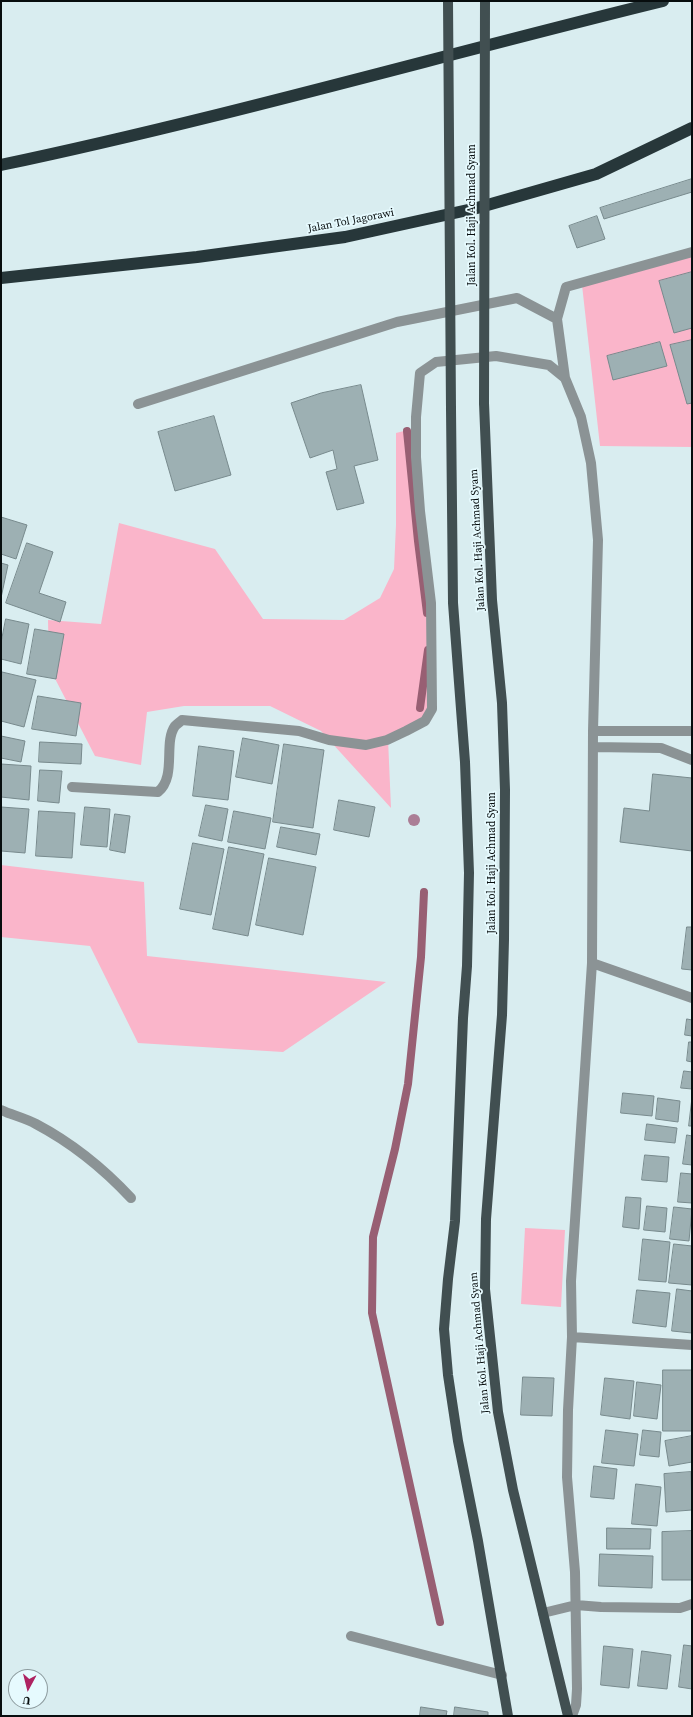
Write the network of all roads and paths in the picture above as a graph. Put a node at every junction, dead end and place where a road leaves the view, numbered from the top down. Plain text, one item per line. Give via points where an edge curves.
1 (448, 1) edge
2 (485, 1) edge
3 (663, 1) edge
4 (692, 128) edge
5 (1, 165) edge
6 (692, 252) edge
7 (1, 278) edge
8 (557, 319) junction
9 (565, 378) junction
10 (138, 404) dead end
11 (593, 731) junction
12 (692, 731) edge
13 (593, 747) junction
14 (692, 760) edge
15 (72, 787) dead end
16 (592, 963) junction
17 (692, 998) edge
18 (1, 1110) edge
19 (131, 1198) dead end
20 (572, 1337) junction
21 (692, 1345) edge
22 (692, 1604) edge
23 (576, 1605) junction
24 (543, 1613) junction
25 (352, 1636) dead end
26 (502, 1674) junction
27 (508, 1716) edge
28 (568, 1716) edge
29 (572, 1716) edge

1 - 26 main road, Jalan Kol. Haji Achmad Syam, bridge via 453,603 469,873 455,1221 444,1329 458,1441
2 - 24 main road, Jalan Kol. Haji Achmad Syam, bridge via 484,402 492,600 502,703 504,790 502,1015 486,1219 486,1289 498,1412 513,1490
3 - 5 highway via 315,91
4 - 7 highway, Jalan Tol Jagorawi via 596,174 477,208 345,237 197,257
6 - 8 street via 566,287
8 - 9 street
8 - 10 street via 517,298 397,322
9 - 11 street via 581,417 591,463 598,540
9 - 15 street via 549,365 496,356 436,362 420,372 416,457 430,603 432,709 425,721 387,740 366,745 329,740 299,731 182,720 175,727 172,736 167,778 163,788 158,792
11 - 12 street
11 - 13 street
13 - 14 street via 661,748
13 - 16 street
16 - 17 street
16 - 20 street via 571,1281
18 - 19 street via 35,1124 77,1149 109,1174
20 - 21 street
20 - 23 street via 567,1477
22 - 23 street via 680,1608
23 - 24 street
23 - 29 street via 577,1688 576,1705
24 - 28 main road, Jalan Kol. Haji Achmad Syam
25 - 26 street
26 - 27 main road, Jalan Kol. Haji Achmad Syam

